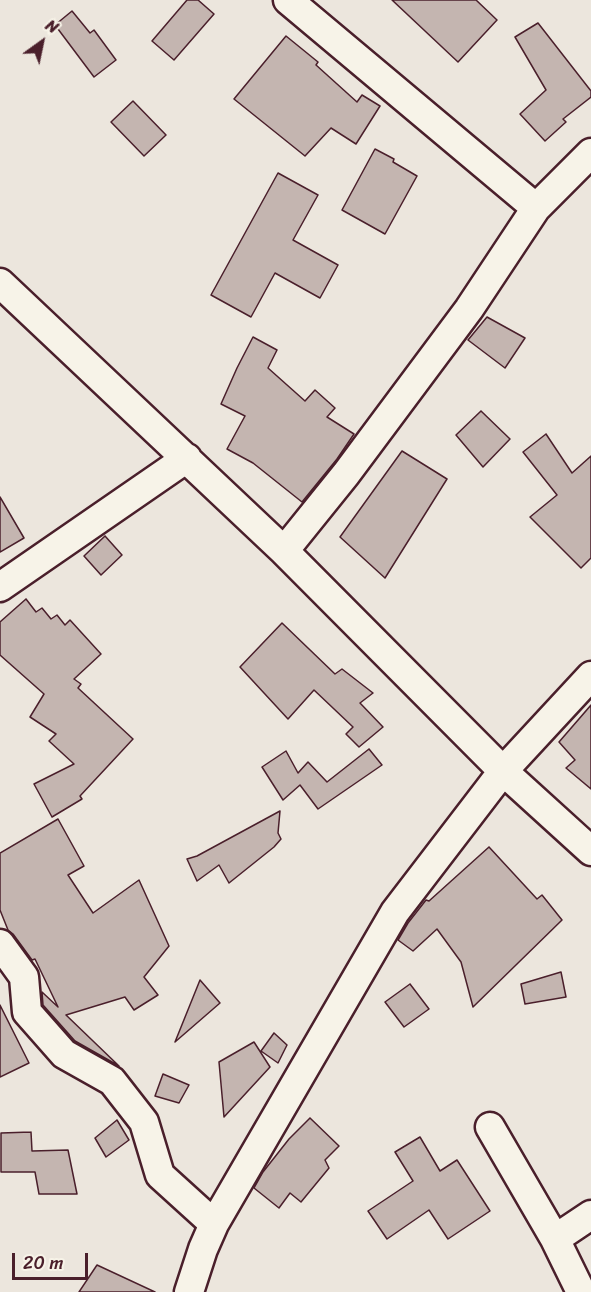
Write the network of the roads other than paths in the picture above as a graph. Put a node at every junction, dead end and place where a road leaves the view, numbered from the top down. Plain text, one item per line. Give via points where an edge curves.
1 (288, 0) edge
2 (591, 153) edge
3 (536, 208) junction
4 (0, 283) edge
5 (187, 458) junction
6 (284, 550) junction
7 (0, 587) edge
8 (591, 676) edge
9 (503, 771) junction
10 (591, 851) edge
11 (0, 944) edge
12 (490, 1127) dead end
13 (591, 1215) edge
14 (214, 1224) junction
15 (555, 1239) junction
16 (189, 1292) edge
17 (580, 1292) edge

1 - 3 street
2 - 3 street
3 - 6 street via 469,309
4 - 5 street
5 - 6 street
5 - 7 street
6 - 9 street
8 - 9 street
9 - 10 street
9 - 14 street via 395,912
11 - 14 street via 24,977 27,1012 64,1054 112,1081 144,1122 160,1175
12 - 15 street
13 - 15 street
14 - 16 street
15 - 17 street

